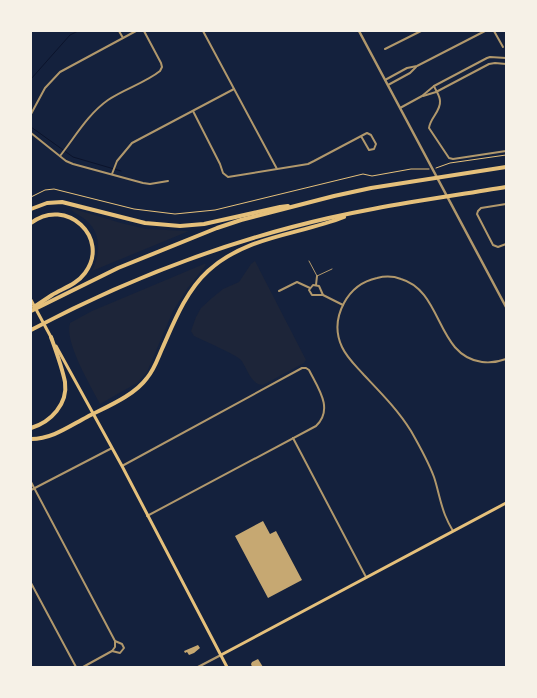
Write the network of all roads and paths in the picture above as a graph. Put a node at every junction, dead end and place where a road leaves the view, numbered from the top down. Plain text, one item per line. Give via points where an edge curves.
1 (119, 31) edge
2 (136, 31) edge
3 (144, 31) edge
4 (203, 31) edge
5 (359, 31) edge
6 (413, 31) edge
7 (420, 31) edge
8 (485, 31) edge
9 (494, 31) edge
10 (415, 34) junction
11 (123, 38) junction
12 (503, 47) dead end
13 (385, 49) dead end
14 (490, 57) junction
15 (506, 58) edge
16 (491, 63) junction
17 (506, 64) edge
18 (417, 66) junction
19 (463, 71) junction
20 (465, 77) junction
21 (385, 80) junction
22 (388, 85) junction
23 (434, 86) junction
24 (234, 89) junction
25 (436, 92) junction
26 (422, 96) junction
27 (400, 108) junction
28 (193, 111) junction
29 (31, 114) edge
30 (31, 133) edge
31 (361, 136) junction
32 (506, 151) edge
33 (506, 155) edge
34 (60, 156) junction
35 (506, 167) edge
36 (277, 169) junction
37 (112, 174) junction
38 (168, 181) dead end
39 (506, 187) edge
40 (31, 197) edge
41 (506, 204) edge
42 (294, 206) junction
43 (31, 209) edge
44 (358, 211) junction
45 (31, 223) edge
46 (506, 244) edge
47 (309, 261) dead end
48 (332, 269) dead end
49 (317, 276) junction
50 (316, 285) junction
51 (310, 288) junction
52 (279, 291) dead end
53 (323, 295) junction
54 (31, 300) edge
55 (343, 305) junction
56 (506, 307) edge
57 (31, 310) edge
58 (31, 330) edge
59 (51, 337) junction
60 (506, 359) edge
61 (93, 414) junction
62 (31, 428) edge
63 (293, 438) junction
64 (31, 439) edge
65 (112, 448) junction
66 (122, 466) junction
67 (31, 482) edge
68 (34, 488) junction
69 (31, 490) edge
70 (506, 503) edge
71 (147, 516) junction
72 (453, 531) junction
73 (366, 577) junction
74 (31, 583) edge
75 (115, 641) junction
76 (112, 651) junction
77 (221, 655) junction
78 (76, 667) edge
79 (83, 667) edge
80 (198, 667) edge
81 (227, 667) edge

1 - 11 street
2 - 11 street
3 - 34 street via 161,63 161,70 101,106
4 - 24 street
5 - 21 street
6 - 10 street
7 - 10 street
8 - 18 street
9 - 12 street
10 - 13 street
11 - 29 street via 55,76 45,88
14 - 15 street
14 - 16 street
14 - 19 street
16 - 17 street
16 - 20 street
18 - 21 street via 407,68
18 - 22 street via 410,73
19 - 20 street
19 - 23 street
20 - 25 street
21 - 22 street
22 - 27 street
23 - 25 street
23 - 26 street
24 - 28 street
24 - 36 street
25 - 26 street
25 - 32 street via 440,104 429,128 449,158
26 - 27 street
27 - 56 street
28 - 36 street via 225,176
28 - 37 street via 132,143 117,161
30 - 34 street
31 - 31 street via 370,134 376,144 374,150 369,150
31 - 36 street via 311,163
33 - 40 path via 439,168 411,169 372,176 363,174 215,210 175,214 142,210 54,189 45,190
34 - 37 street via 73,164
35 - 42 highway via 371,188
37 - 38 street via 150,184
39 - 44 highway
41 - 46 street via 481,208 478,211 493,244 498,247
42 - 43 highway via 280,206 204,224 180,226 145,223 62,202 47,203
42 - 57 highway via 223,226 118,268
44 - 58 highway via 293,226 220,248 95,298
44 - 61 highway via 249,245 219,262 208,271 189,295 148,378 134,391
45 - 57 highway via 49,215 69,217 85,229 92,251 87,270 76,283 52,295
47 - 49 lane
48 - 49 lane
49 - 50 street
50 - 51 street
50 - 53 street
51 - 52 street via 297,282
51 - 53 street via 312,295
53 - 55 street
54 - 59 main road
55 - 60 street via 351,293 370,280 385,277 403,279 426,296 449,339 462,354 480,362
55 - 72 street via 338,326 342,347 410,430 433,475 445,515
59 - 61 main road
59 - 62 highway via 65,383 64,395 53,416
61 - 64 highway via 54,435
61 - 65 main road
63 - 66 street via 316,426 325,412 324,400 306,368
63 - 71 street
63 - 73 street
65 - 66 main road
65 - 68 street
66 - 71 main road
67 - 68 street
68 - 69 street
68 - 75 street
70 - 72 main road
71 - 77 main road
72 - 73 main road
73 - 77 main road
74 - 78 street
75 - 76 street
75 - 76 street via 124,648 120,653
76 - 79 street
77 - 80 street
77 - 81 main road

